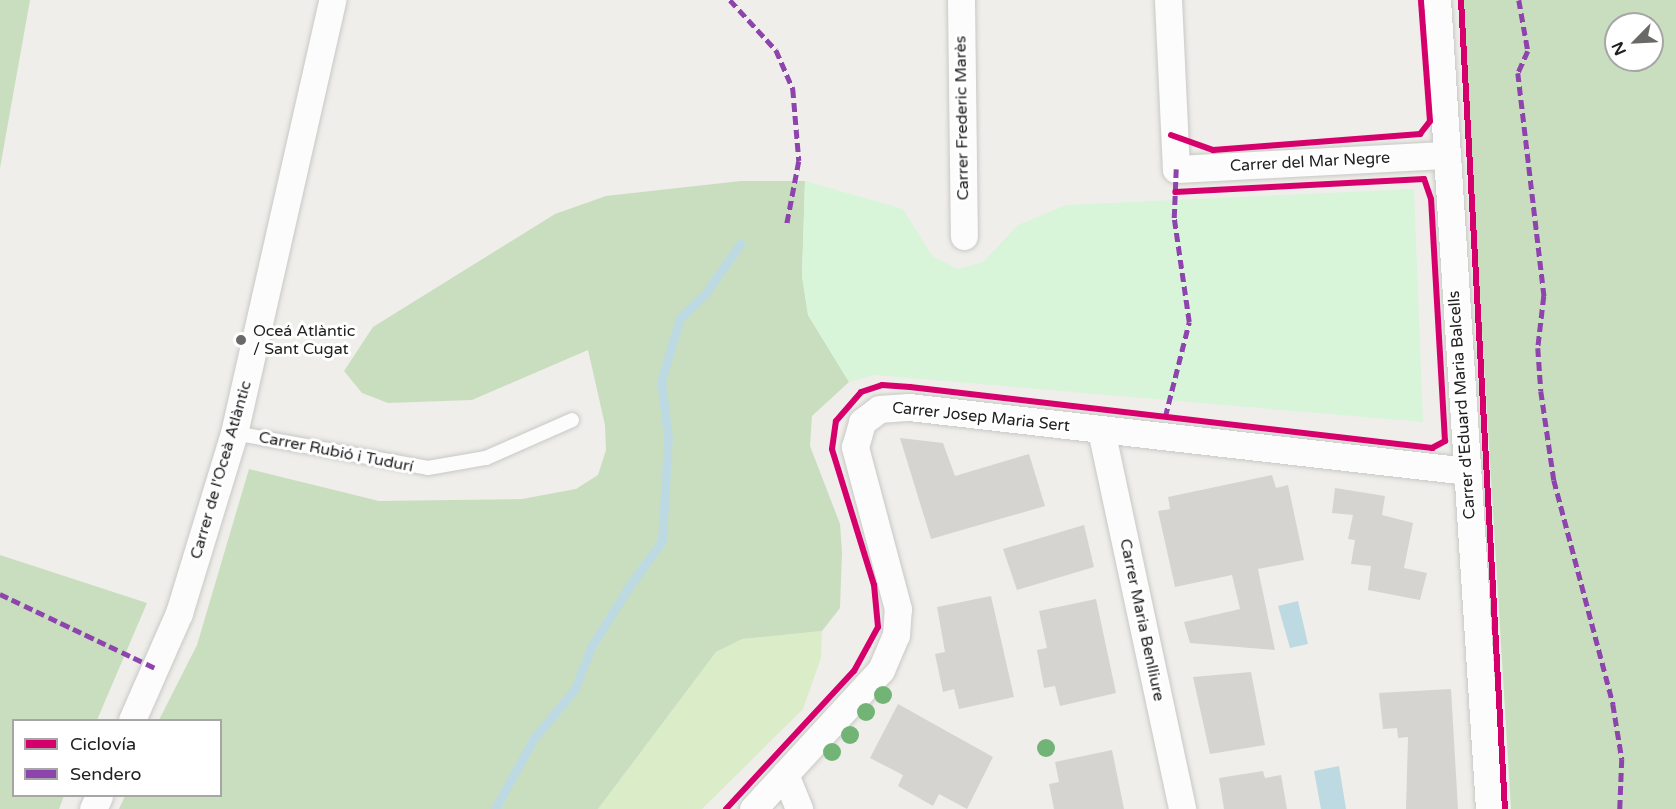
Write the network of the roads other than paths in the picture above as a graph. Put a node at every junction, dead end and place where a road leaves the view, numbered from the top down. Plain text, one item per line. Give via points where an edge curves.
1 (332, 0) edge
2 (961, 0) edge
3 (1168, 0) edge
4 (1437, 0) edge
5 (1445, 155) junction
6 (964, 236) dead end
7 (572, 420) dead end
8 (1101, 430) junction
9 (234, 433) junction
10 (1467, 471) junction
11 (132, 719) edge
12 (785, 774) junction
13 (753, 809) edge
14 (799, 809) edge
15 (1182, 809) edge
16 (1489, 809) edge

1 - 9 street, Carrer de l'Oceà Atlàntic
2 - 6 street, Carrer Frederic Marès
3 - 5 street, Carrer del Mar Negre via 1176,169
4 - 5 street, Carrer d'Eduard Maria Balcells
5 - 10 street, Carrer d'Eduard Maria Balcells
7 - 9 lane, Carrer Rubió i Tudurí via 486,458 428,468
8 - 10 street, Carrer Josep Maria Sert
8 - 12 street, Carrer Josep Maria Sert via 897,406 879,409 862,422 855,447 898,609 896,635 881,670
8 - 15 street, Carrer Maria Benlliure
9 - 11 street, Carrer de l'Oceà Atlàntic via 179,613
10 - 16 street, Carrer d'Eduard Maria Balcells
12 - 13 street, Carrer Josep Maria Sert
12 - 14 street

